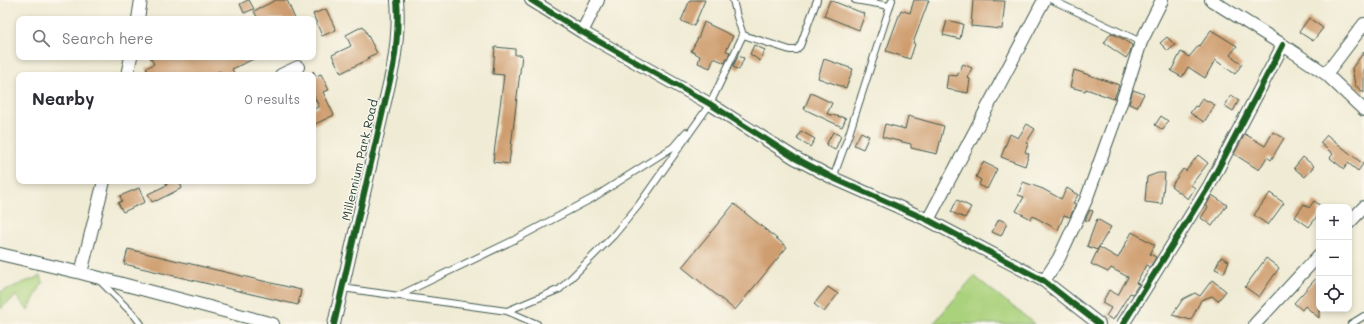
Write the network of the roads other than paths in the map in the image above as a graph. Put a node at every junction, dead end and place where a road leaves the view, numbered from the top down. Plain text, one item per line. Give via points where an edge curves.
1 (142, 0) edge
2 (397, 0) edge
3 (531, 0) edge
4 (598, 0) edge
5 (733, 0) edge
6 (817, 0) edge
7 (855, 0) edge
8 (1044, 0) edge
9 (1162, 0) edge
10 (1211, 0) edge
11 (891, 3) edge
12 (139, 16) edge
13 (1364, 24) edge
14 (582, 32) junction
15 (743, 35) junction
16 (1140, 42) junction
17 (1283, 45) junction
18 (130, 60) edge
19 (298, 67) dead end
20 (128, 72) edge
21 (287, 72) edge
22 (1326, 74) junction
23 (710, 104) junction
24 (1364, 110) edge
25 (832, 178) junction
26 (103, 184) edge
27 (1364, 207) edge
28 (928, 220) junction
29 (1352, 220) edge
30 (0, 254) edge
31 (1316, 258) edge
32 (81, 273) junction
33 (96, 277) junction
34 (1044, 281) junction
35 (342, 288) junction
36 (398, 296) junction
37 (507, 310) junction
38 (1364, 316) edge
39 (141, 324) edge
40 (273, 324) edge
41 (334, 324) edge
42 (537, 324) edge
43 (1098, 324) edge
44 (1123, 324) edge
45 (1255, 324) edge
46 (1351, 324) edge

1 - 12 street
2 - 35 street, Millennium Park Road via 398,39 393,67
3 - 14 street
4 - 14 street
5 - 15 lane
6 - 15 lane via 800,46 796,50
7 - 11 lane
8 - 16 lane
8 - 28 street
9 - 16 street
10 - 17 street
11 - 25 lane via 849,134
13 - 22 street
14 - 23 street
15 - 23 lane
16 - 34 street via 1086,200 1059,258
17 - 22 street
17 - 44 street via 1209,186
18 - 20 street
19 - 21 street
22 - 24 street
23 - 25 street via 795,158
23 - 36 lane via 673,147 600,194 514,240
23 - 37 lane via 638,206 613,236 560,289
25 - 28 street
26 - 32 street
27 - 29 street
28 - 34 street
30 - 32 street
31 - 45 street
32 - 33 street
33 - 39 lane
33 - 40 street
34 - 43 street
35 - 36 lane
35 - 41 street, Millennium Park Road
36 - 37 lane
37 - 42 lane
38 - 46 lane

